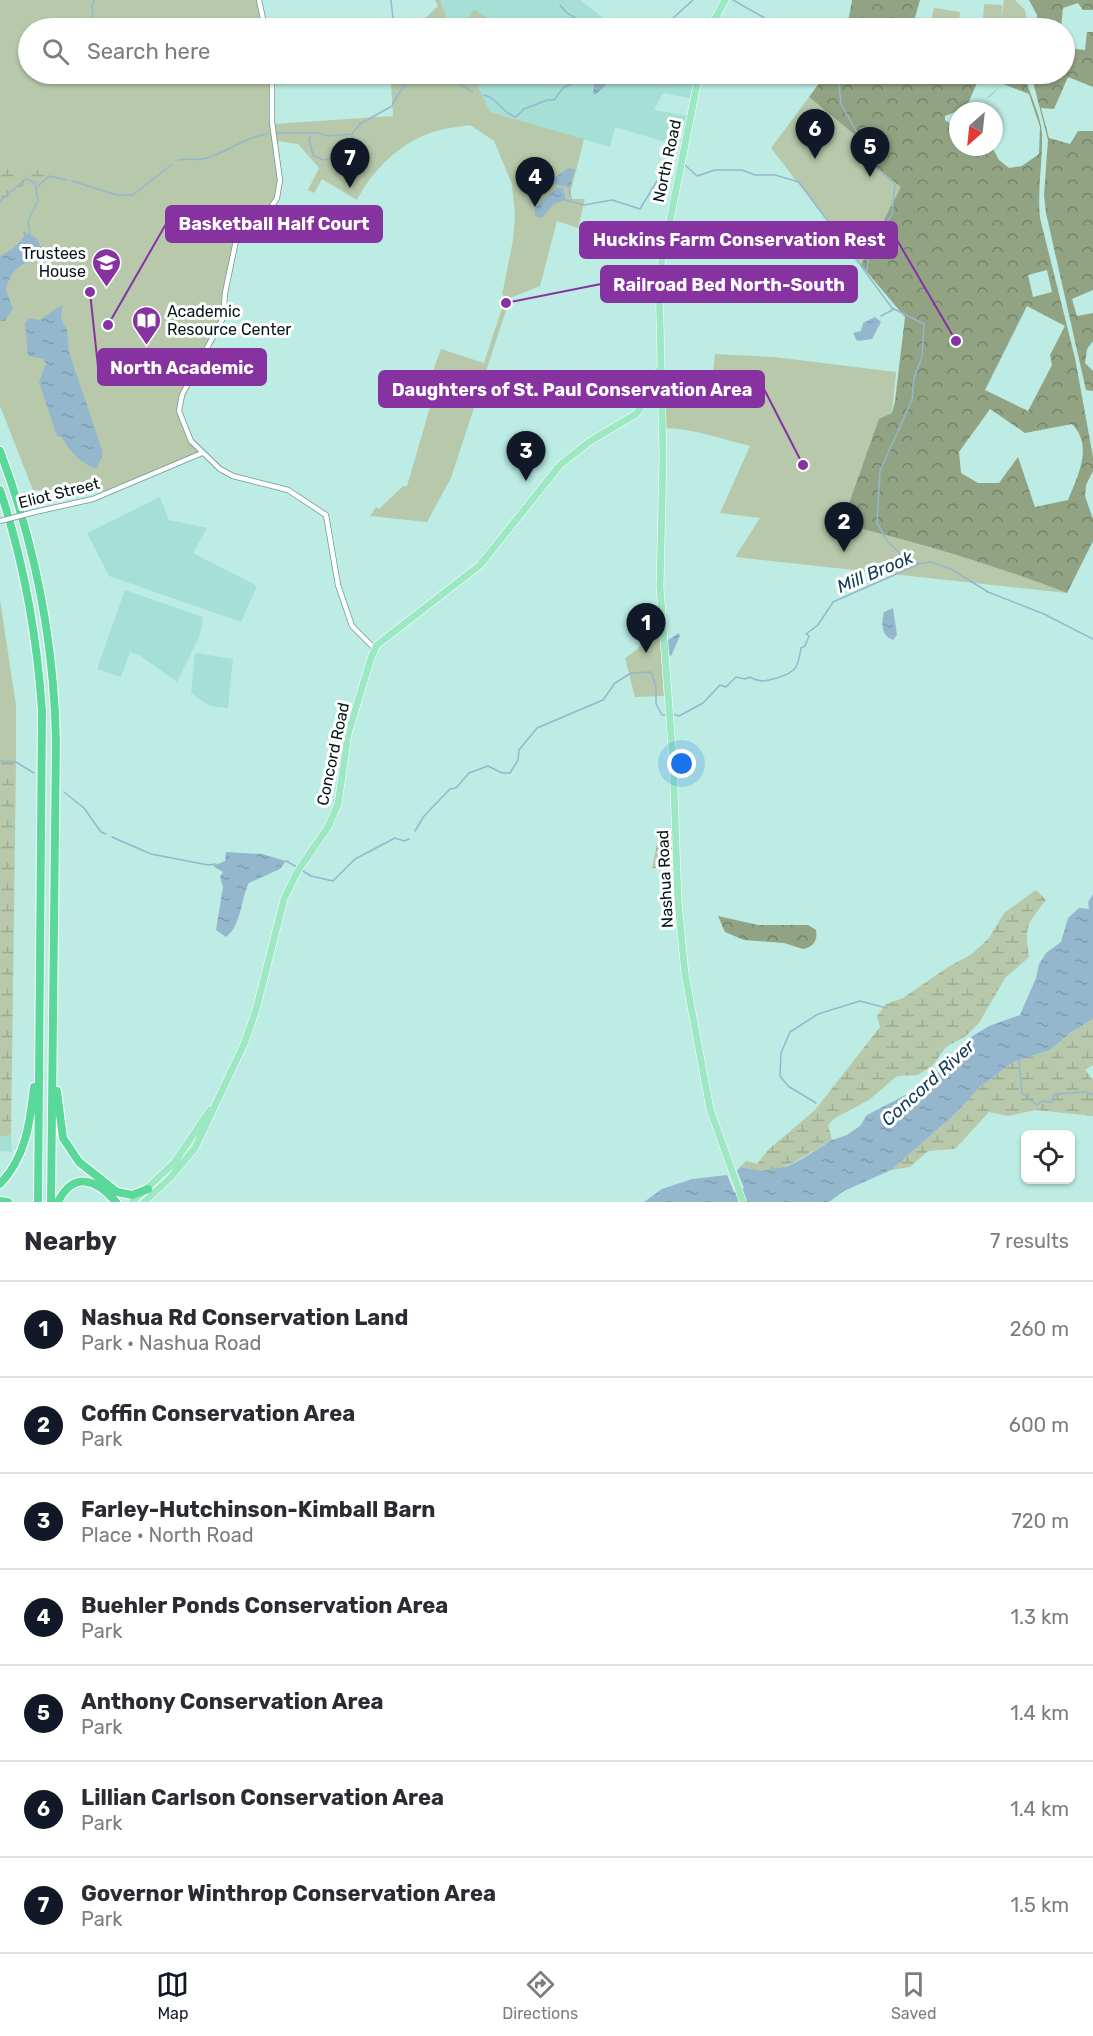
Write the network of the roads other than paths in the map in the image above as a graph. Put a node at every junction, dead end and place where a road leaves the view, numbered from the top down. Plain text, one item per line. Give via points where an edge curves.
1 (259, 0) edge
2 (725, 0) edge
3 (263, 18) edge
4 (715, 18) edge
5 (272, 84) edge
6 (697, 84) edge
7 (662, 365) junction
8 (651, 393) junction
9 (662, 395) junction
10 (0, 451) edge
11 (202, 453) junction
12 (0, 490) edge
13 (0, 521) edge
14 (375, 650) junction
15 (39, 1045) junction
16 (53, 1049) junction
17 (219, 1098) junction
18 (0, 1184) edge
19 (148, 1189) junction
20 (113, 1198) edge
21 (0, 1201) edge
22 (8, 1202) edge
23 (38, 1202) edge
24 (51, 1202) edge
25 (58, 1202) edge
26 (124, 1202) edge
27 (132, 1202) edge
28 (144, 1202) edge
29 (743, 1202) edge

1 - 3 street
2 - 4 main road
5 - 11 street via 272,122 280,180 277,198 247,223 237,237 221,325 179,406 191,441
6 - 7 main road, North Road via 661,257 658,282
7 - 8 main road
7 - 9 main road, North Road
8 - 9 main road
8 - 14 main road, Concord Road via 633,416 560,465 473,571 382,639
9 - 29 main road, Nashua Road via 660,587 683,956 707,1094
10 - 16 highway via 35,565 54,684
11 - 13 street, Eliot Street, bridge via 93,499
11 - 14 street via 227,474 288,490 324,512 329,521 338,585 352,626
12 - 15 highway via 24,576 39,665 43,742
14 - 17 main road, Concord Road via 348,734 338,804 284,899 251,1025
15 - 18 highway via 24,1144 15,1165
15 - 23 highway
16 - 20 highway via 65,1143
16 - 24 highway
17 - 19 main road, Concord Road via 177,1159
17 - 28 main road, Concord Road via 195,1148
19 - 20 highway
19 - 27 main road, Concord Road
20 - 25 highway via 98,1185 83,1182 67,1189
20 - 26 highway
21 - 22 highway

